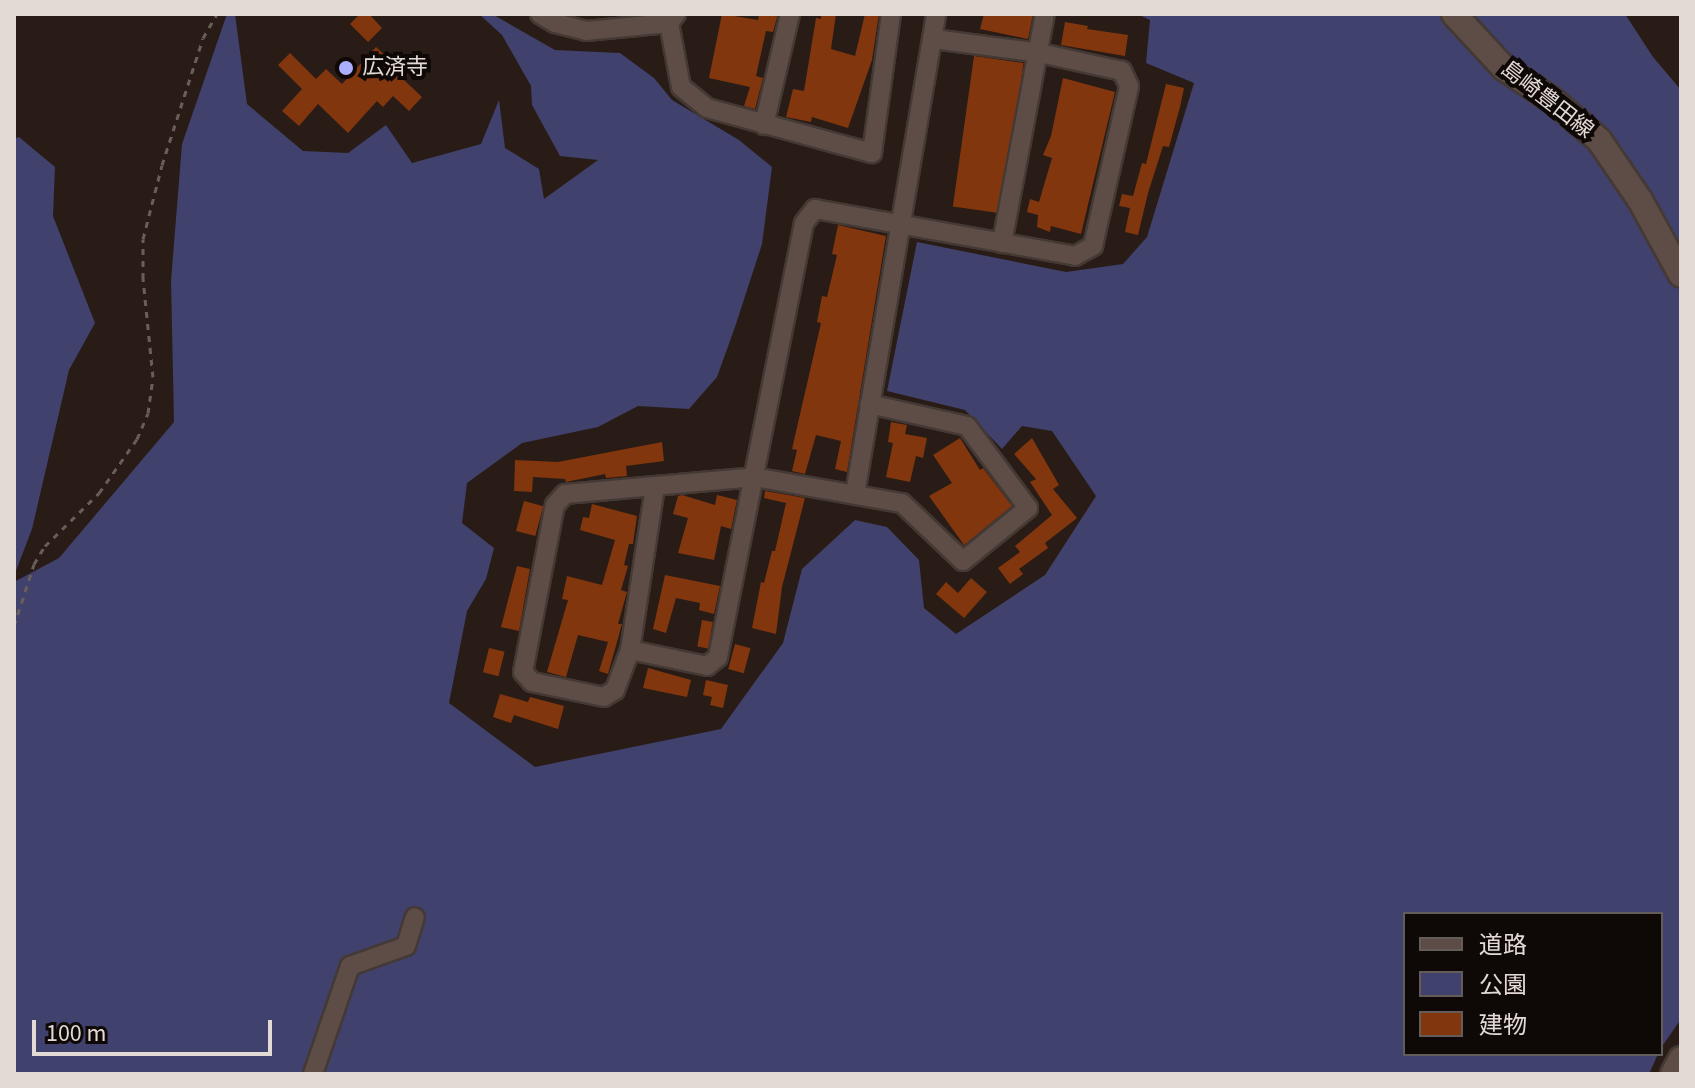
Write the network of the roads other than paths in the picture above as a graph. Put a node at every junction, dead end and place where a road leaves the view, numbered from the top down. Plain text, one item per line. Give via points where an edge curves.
1 (540, 14) edge
2 (790, 14) edge
3 (891, 14) edge
4 (936, 14) edge
5 (1045, 14) edge
6 (1454, 14) edge
7 (673, 18) edge
8 (933, 39) junction
9 (1040, 53) junction
10 (764, 125) junction
11 (903, 225) junction
12 (1002, 243) junction
13 (1681, 275) edge
14 (869, 404) junction
15 (754, 477) junction
16 (655, 487) junction
17 (855, 494) junction
18 (630, 650) junction
19 (415, 917) dead end
20 (1681, 1059) edge
21 (313, 1074) edge
22 (1673, 1074) edge

1 - 7 street via 586,31
2 - 10 street
3 - 10 street via 872,153
4 - 8 street
5 - 9 street
6 - 13 main road, 島崎豊田線 via 1504,68 1599,140
7 - 10 street via 681,87 707,108
8 - 9 street
8 - 11 street
9 - 12 street
9 - 12 street via 1122,71 1129,86 1093,246 1075,256
11 - 12 street
11 - 14 street
11 - 15 street via 815,209 804,223
14 - 17 street
14 - 17 street via 967,426 1028,508 963,561 902,503
15 - 16 street
15 - 17 street
15 - 18 street via 718,657 707,666
16 - 18 street
16 - 18 street via 565,494 555,505 523,672 532,682 604,697 615,690
19 - 21 street via 406,946 350,966
20 - 22 main road

